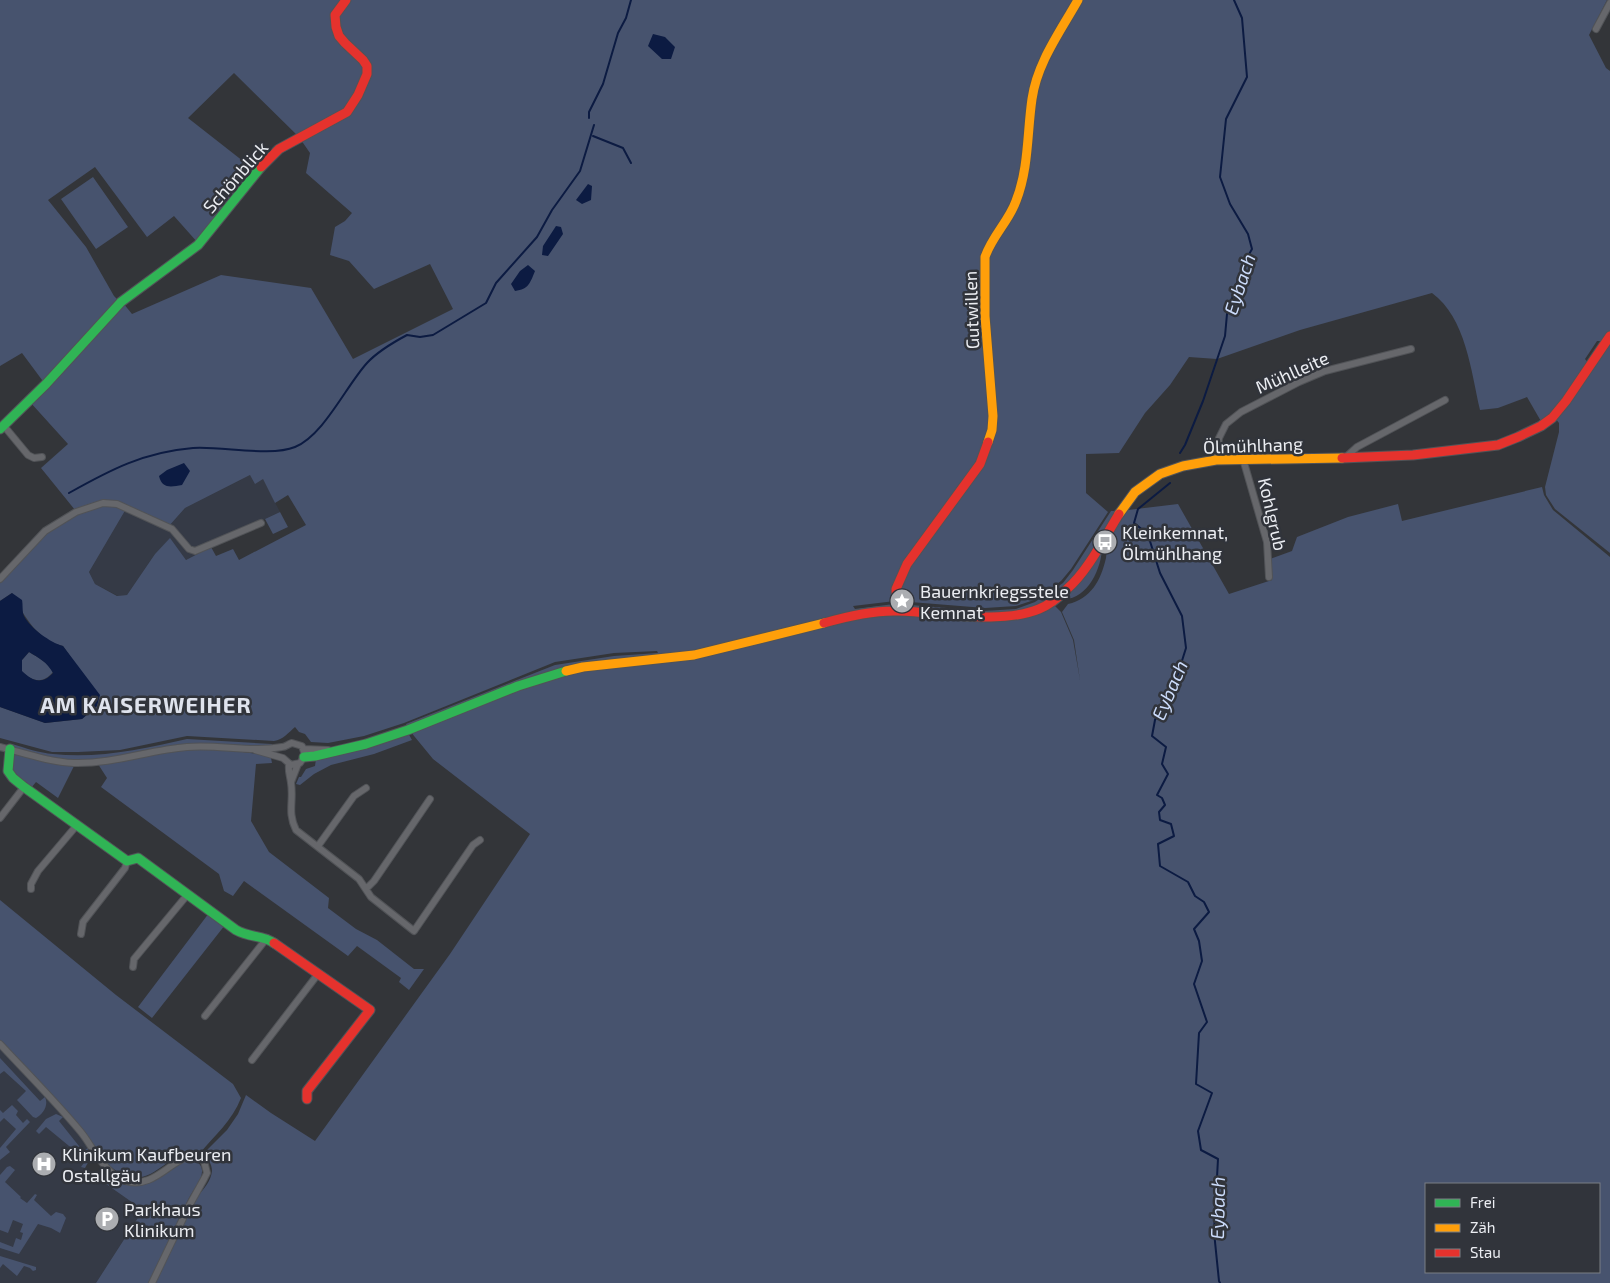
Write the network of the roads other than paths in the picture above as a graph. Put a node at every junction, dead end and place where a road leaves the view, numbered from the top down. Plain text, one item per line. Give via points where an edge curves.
1 (346, 0) edge
2 (1078, 0) edge
3 (1610, 3) edge
4 (1596, 29) dead end
5 (1610, 336) edge
6 (1411, 349) dead end
7 (1445, 400) dead end
8 (2, 428) edge
9 (42, 457) dead end
10 (1346, 457) junction
11 (1244, 459) junction
12 (1216, 460) junction
13 (261, 523) dead end
14 (1, 576) edge
15 (1270, 577) dead end
16 (897, 611) junction
17 (0, 747) edge
18 (285, 747) junction
19 (10, 749) junction
20 (255, 750) junction
21 (302, 757) junction
22 (284, 758) junction
23 (289, 764) junction
24 (291, 782) junction
25 (24, 787) junction
26 (366, 788) dead end
27 (430, 799) dead end
28 (0, 818) edge
29 (76, 825) junction
30 (480, 840) dead end
31 (318, 846) junction
32 (127, 861) junction
33 (30, 889) dead end
34 (366, 889) junction
35 (188, 894) junction
36 (81, 934) dead end
37 (267, 938) junction
38 (133, 967) dead end
39 (318, 974) junction
40 (205, 1016) dead end
41 (0, 1044) edge
42 (252, 1060) dead end
43 (307, 1099) dead end
44 (152, 1283) edge

1 - 8 street, Schönblick via 335,15 336,32 366,63 367,72 352,107 267,160 198,244 121,302
2 - 16 street, Gutwillen via 1039,70 1032,99 1022,182 1016,202 988,248 986,257 984,316 992,394 992,430 980,464 907,564 896,589
3 - 4 street
5 - 10 street, Ölmühlhang via 1552,418 1518,437 1498,445 1413,455
6 - 12 street, Mühlleite via 1325,372 1241,412 1226,424 1219,438
7 - 10 street via 1357,447
8 - 9 street via 28,455
10 - 11 street, Ölmühlhang
11 - 12 street, Ölmühlhang
11 - 15 street, Kohlgrub via 1267,542
12 - 16 street, Ölmühlhang via 1183,466 1146,483 1124,505 1080,576 1068,589 1039,609 998,617
13 - 14 street via 195,551 189,549 172,529 117,504 103,503 76,512 45,531
16 - 21 street, Ölmühlhang via 858,614 694,655 555,673 366,744
17 - 19 street
18 - 20 street
18 - 21 street via 289,743 302,746
18 - 22 street
19 - 20 street via 58,762 98,762 186,747
19 - 25 street via 6,769
20 - 22 street
21 - 23 street
21 - 24 street
22 - 23 street
23 - 24 street
24 - 31 street via 292,821 300,833
25 - 28 street
25 - 29 street
26 - 31 street via 354,796
27 - 34 street
29 - 32 street
29 - 33 street via 38,871
30 - 34 street via 473,845 414,930 371,897
31 - 34 street via 360,879
32 - 35 street via 138,858
32 - 36 street via 125,868 82,922
35 - 37 street via 246,936
35 - 38 street via 134,959
37 - 39 street
37 - 40 street
39 - 42 street
39 - 43 street via 370,1010 307,1091
41 - 44 street via 82,1133 107,1168 125,1182 148,1181 186,1156 204,1161 207,1173

